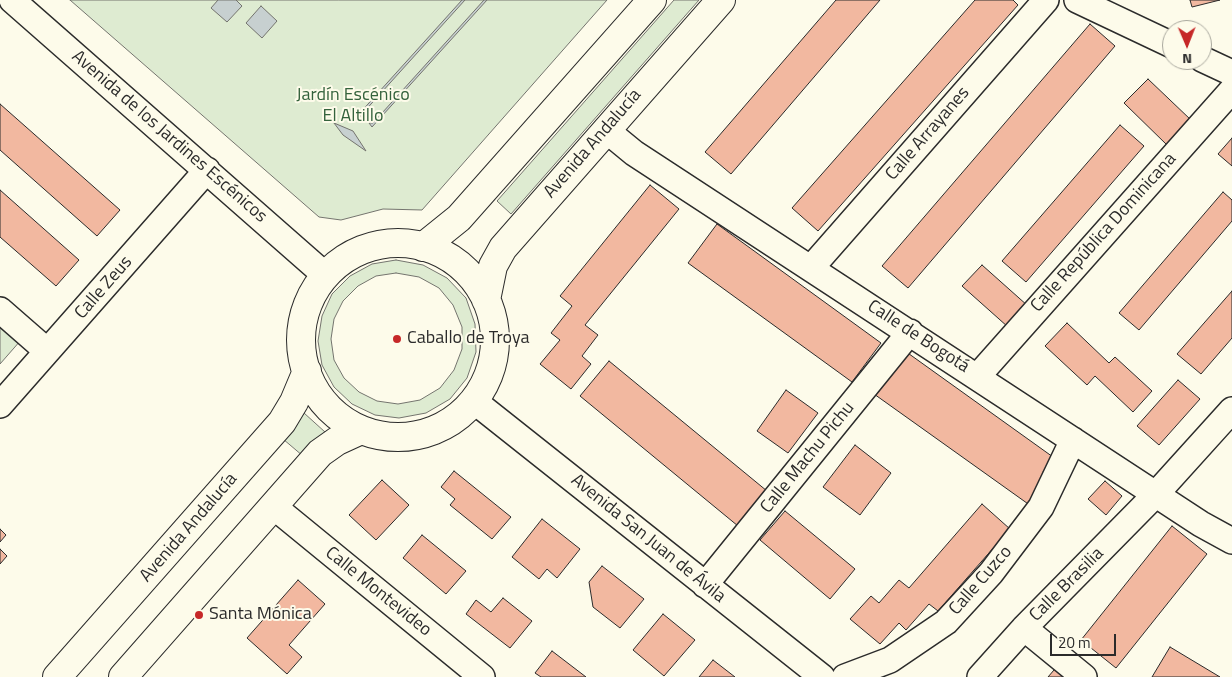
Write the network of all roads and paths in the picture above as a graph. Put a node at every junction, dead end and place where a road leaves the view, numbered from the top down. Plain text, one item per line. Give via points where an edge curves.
1 (12, 0) edge
2 (652, 0) edge
3 (721, 0) edge
4 (1046, 0) edge
5 (1077, 0) edge
6 (1162, 40) edge
7 (1212, 64) edge
8 (1232, 73) edge
9 (1232, 90) edge
10 (606, 130) junction
11 (207, 170) junction
12 (423, 246) junction
13 (811, 268) junction
14 (325, 275) junction
15 (486, 300) junction
16 (0, 310) edge
17 (910, 332) junction
18 (47, 351) junction
19 (307, 371) junction
20 (977, 377) junction
21 (474, 401) junction
22 (0, 405) edge
23 (1232, 410) edge
24 (361, 430) junction
25 (1073, 440) junction
26 (1156, 494) junction
27 (273, 506) junction
28 (1232, 540) edge
29 (705, 585) junction
30 (1024, 628) junction
31 (57, 677) edge
32 (122, 677) edge
33 (482, 677) edge
34 (822, 677) edge
35 (845, 677) edge
36 (980, 677) edge
37 (1084, 677) edge

1 - 11 street, Avenida de los Jardines Escénicos
2 - 12 main road via 458,218
3 - 10 main road, Avenida Andalucía
4 - 13 street, Calle Arrayanes
5 - 6 street
7 - 8 street
9 - 20 street, Calle República Dominicana
10 - 13 street, Calle de Bogotá via 634,153
10 - 15 main road, Avenida Andalucía via 503,248 493,266
11 - 14 street, Avenida de los Jardines Escénicos
11 - 18 street, Calle Zeus
12 - 14 main road via 382,244 351,254
12 - 15 main road via 447,256 473,277
13 - 17 street, Calle de Bogotá
14 - 19 main road via 308,301 301,331 303,362
15 - 21 main road via 496,339 490,372
16 - 18 street
17 - 20 street, Calle de Bogotá
17 - 29 street, Calle Machu Pichu
18 - 22 street, Calle Zeus
19 - 24 main road via 315,390 335,414
19 - 31 main road, Avenida Andalucía via 282,422
20 - 25 street, Calle de Bogotá
21 - 24 main road via 450,422 422,434 392,437
21 - 29 street, Avenida San Juan de Ávila
23 - 26 street, Calle Brasilia
24 - 27 main road via 320,453
25 - 26 street, Calle de Bogotá
25 - 35 street, Calle Cuzco via 1041,507 991,573 946,622 890,660
26 - 28 street, Calle de Bogotá
26 - 30 street, Calle Brasilia
27 - 32 main road
27 - 33 street, Calle Montevideo
29 - 34 street, Avenida San Juan de Ávila
30 - 36 street, Calle Brasilia
30 - 37 street

